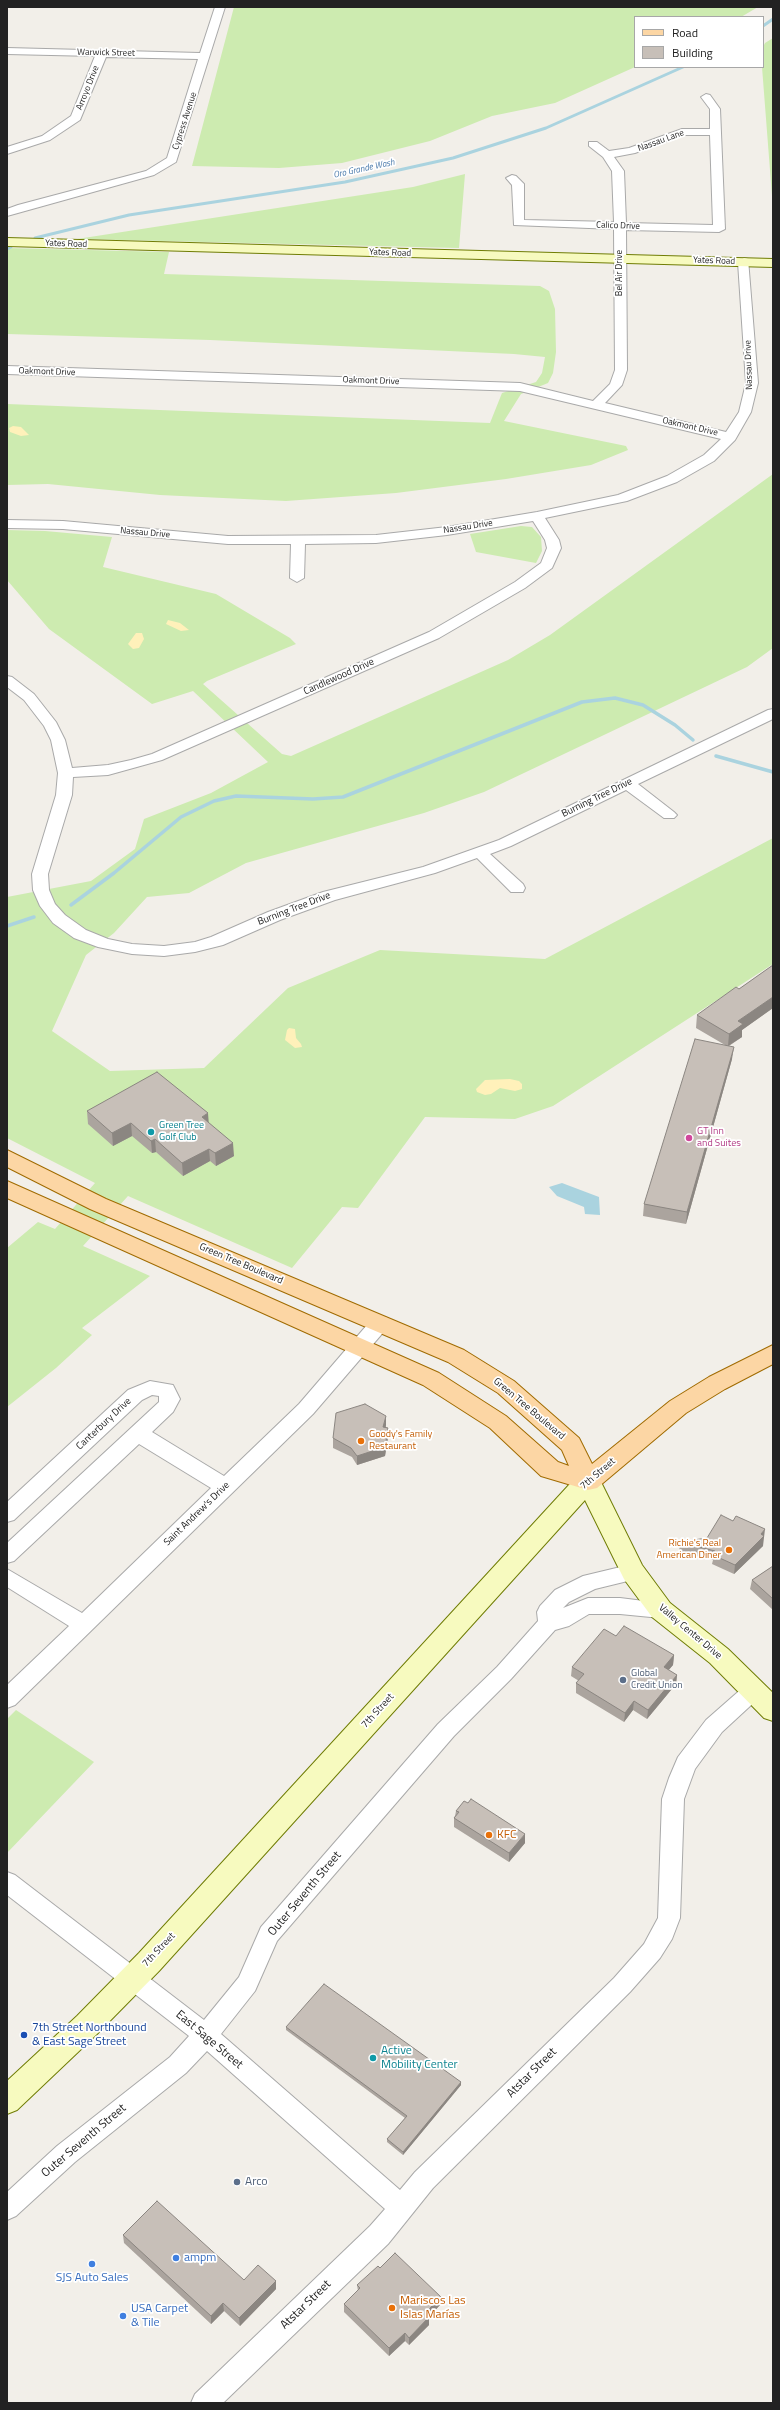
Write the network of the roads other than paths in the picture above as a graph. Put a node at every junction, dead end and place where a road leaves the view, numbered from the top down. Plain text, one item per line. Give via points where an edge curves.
1 (220, 7) edge
2 (7, 51) edge
3 (102, 53) junction
4 (204, 56) junction
5 (706, 97) dead end
6 (716, 132) junction
7 (593, 144) dead end
8 (7, 151) edge
9 (607, 155) junction
10 (512, 178) dead end
11 (7, 213) edge
12 (620, 226) junction
13 (7, 242) edge
14 (620, 259) junction
15 (744, 262) junction
16 (773, 263) edge
17 (7, 370) edge
18 (597, 404) junction
19 (730, 437) junction
20 (537, 516) junction
21 (7, 524) edge
22 (298, 541) junction
23 (297, 578) dead end
24 (7, 680) edge
25 (773, 713) edge
26 (66, 773) junction
27 (627, 783) junction
28 (669, 815) dead end
29 (479, 852) junction
30 (517, 888) dead end
31 (7, 1158) edge
32 (7, 1189) edge
33 (380, 1323) junction
34 (360, 1347) junction
35 (773, 1354) edge
36 (139, 1434) junction
37 (588, 1481) junction
38 (225, 1487) junction
39 (7, 1514) edge
40 (7, 1555) edge
41 (633, 1572) junction
42 (7, 1577) edge
43 (661, 1610) junction
44 (549, 1623) junction
45 (84, 1625) junction
46 (754, 1690) junction
47 (7, 1699) edge
48 (773, 1710) edge
49 (7, 1882) edge
50 (133, 1978) junction
51 (206, 2035) junction
52 (7, 2100) edge
53 (7, 2208) edge
54 (402, 2208) junction
55 (204, 2403) edge

1 - 4 street, Cypress Avenue
2 - 3 street, Warwick Street
3 - 4 street, Warwick Street
3 - 8 street, Arroyo Drive via 76,118 46,138
4 - 11 street, Cypress Avenue via 172,160 150,173
5 - 6 street via 716,108
6 - 9 street, Nassau Lane via 682,132 631,151
6 - 12 street, Calico Drive via 719,229
7 - 9 street, Bel Air Drive
9 - 12 street, Bel Air Drive via 618,171
10 - 12 street, Calico Drive via 518,184 518,223
12 - 14 street, Bel Air Drive
13 - 14 street, Yates Road
14 - 15 street, Yates Road
14 - 18 street, Bel Air Drive via 621,370 616,385
15 - 16 street, Yates Road
15 - 19 street, Nassau Drive via 752,383 745,412
17 - 18 street, Oakmont Drive via 520,387
18 - 19 street, Oakmont Drive
19 - 20 street, Nassau Drive via 709,458 672,479 622,498
20 - 22 street, Nassau Drive via 447,531 376,539
20 - 26 street, Candlewood Drive via 554,548 547,565 520,585 434,635 157,757 108,770
21 - 22 street, Nassau Drive via 63,525 228,540
22 - 23 street
24 - 26 street, Burning Tree Drive via 29,698 51,725 58,740
25 - 27 street, Burning Tree Drive
26 - 29 street, Burning Tree Drive via 64,795 40,874 41,890 48,906 59,920 80,934 117,947 164,950 195,947 217,941 329,896 429,870
27 - 28 street
27 - 29 street, Burning Tree Drive via 505,843
29 - 30 street
31 - 33 main road, Green Tree Boulevard via 98,1204
32 - 34 main road
33 - 34 street, Saint Andrew's Drive
33 - 37 main road, Green Tree Boulevard via 456,1356 506,1387 571,1444
34 - 37 main road via 430,1379 462,1397 498,1422 550,1469
34 - 38 street, Saint Andrew's Drive via 306,1409
35 - 37 main road, 7th Street via 724,1379 678,1407
36 - 38 street
36 - 39 street, Canterbury Drive via 169,1404 170,1399 166,1390 142,1390
36 - 40 street, Canterbury Drive
37 - 41 street, Valley Center Drive
37 - 50 street, 7th Street
38 - 45 street, Saint Andrew's Drive
41 - 43 street, Valley Center Drive
41 - 44 street via 590,1582 562,1596 547,1612
42 - 45 street
43 - 44 street via 588,1606 562,1620
43 - 46 street, Valley Center Drive via 719,1656
44 - 51 street, Outer Seventh Street via 504,1673 446,1730 269,1934 247,1984
45 - 47 street, Saint Andrew's Drive
46 - 48 street, Valley Center Drive
46 - 54 street, Atstar Street via 714,1726 686,1764 680,1778 674,1799 669,1918 652,1951 622,1984 424,2180
49 - 50 street, East Sage Street
50 - 51 street, East Sage Street
50 - 52 street, 7th Street
51 - 53 street, Outer Seventh Street via 178,2064 66,2154
51 - 54 street, East Sage Street
54 - 55 street, Atstar Street via 379,2235

